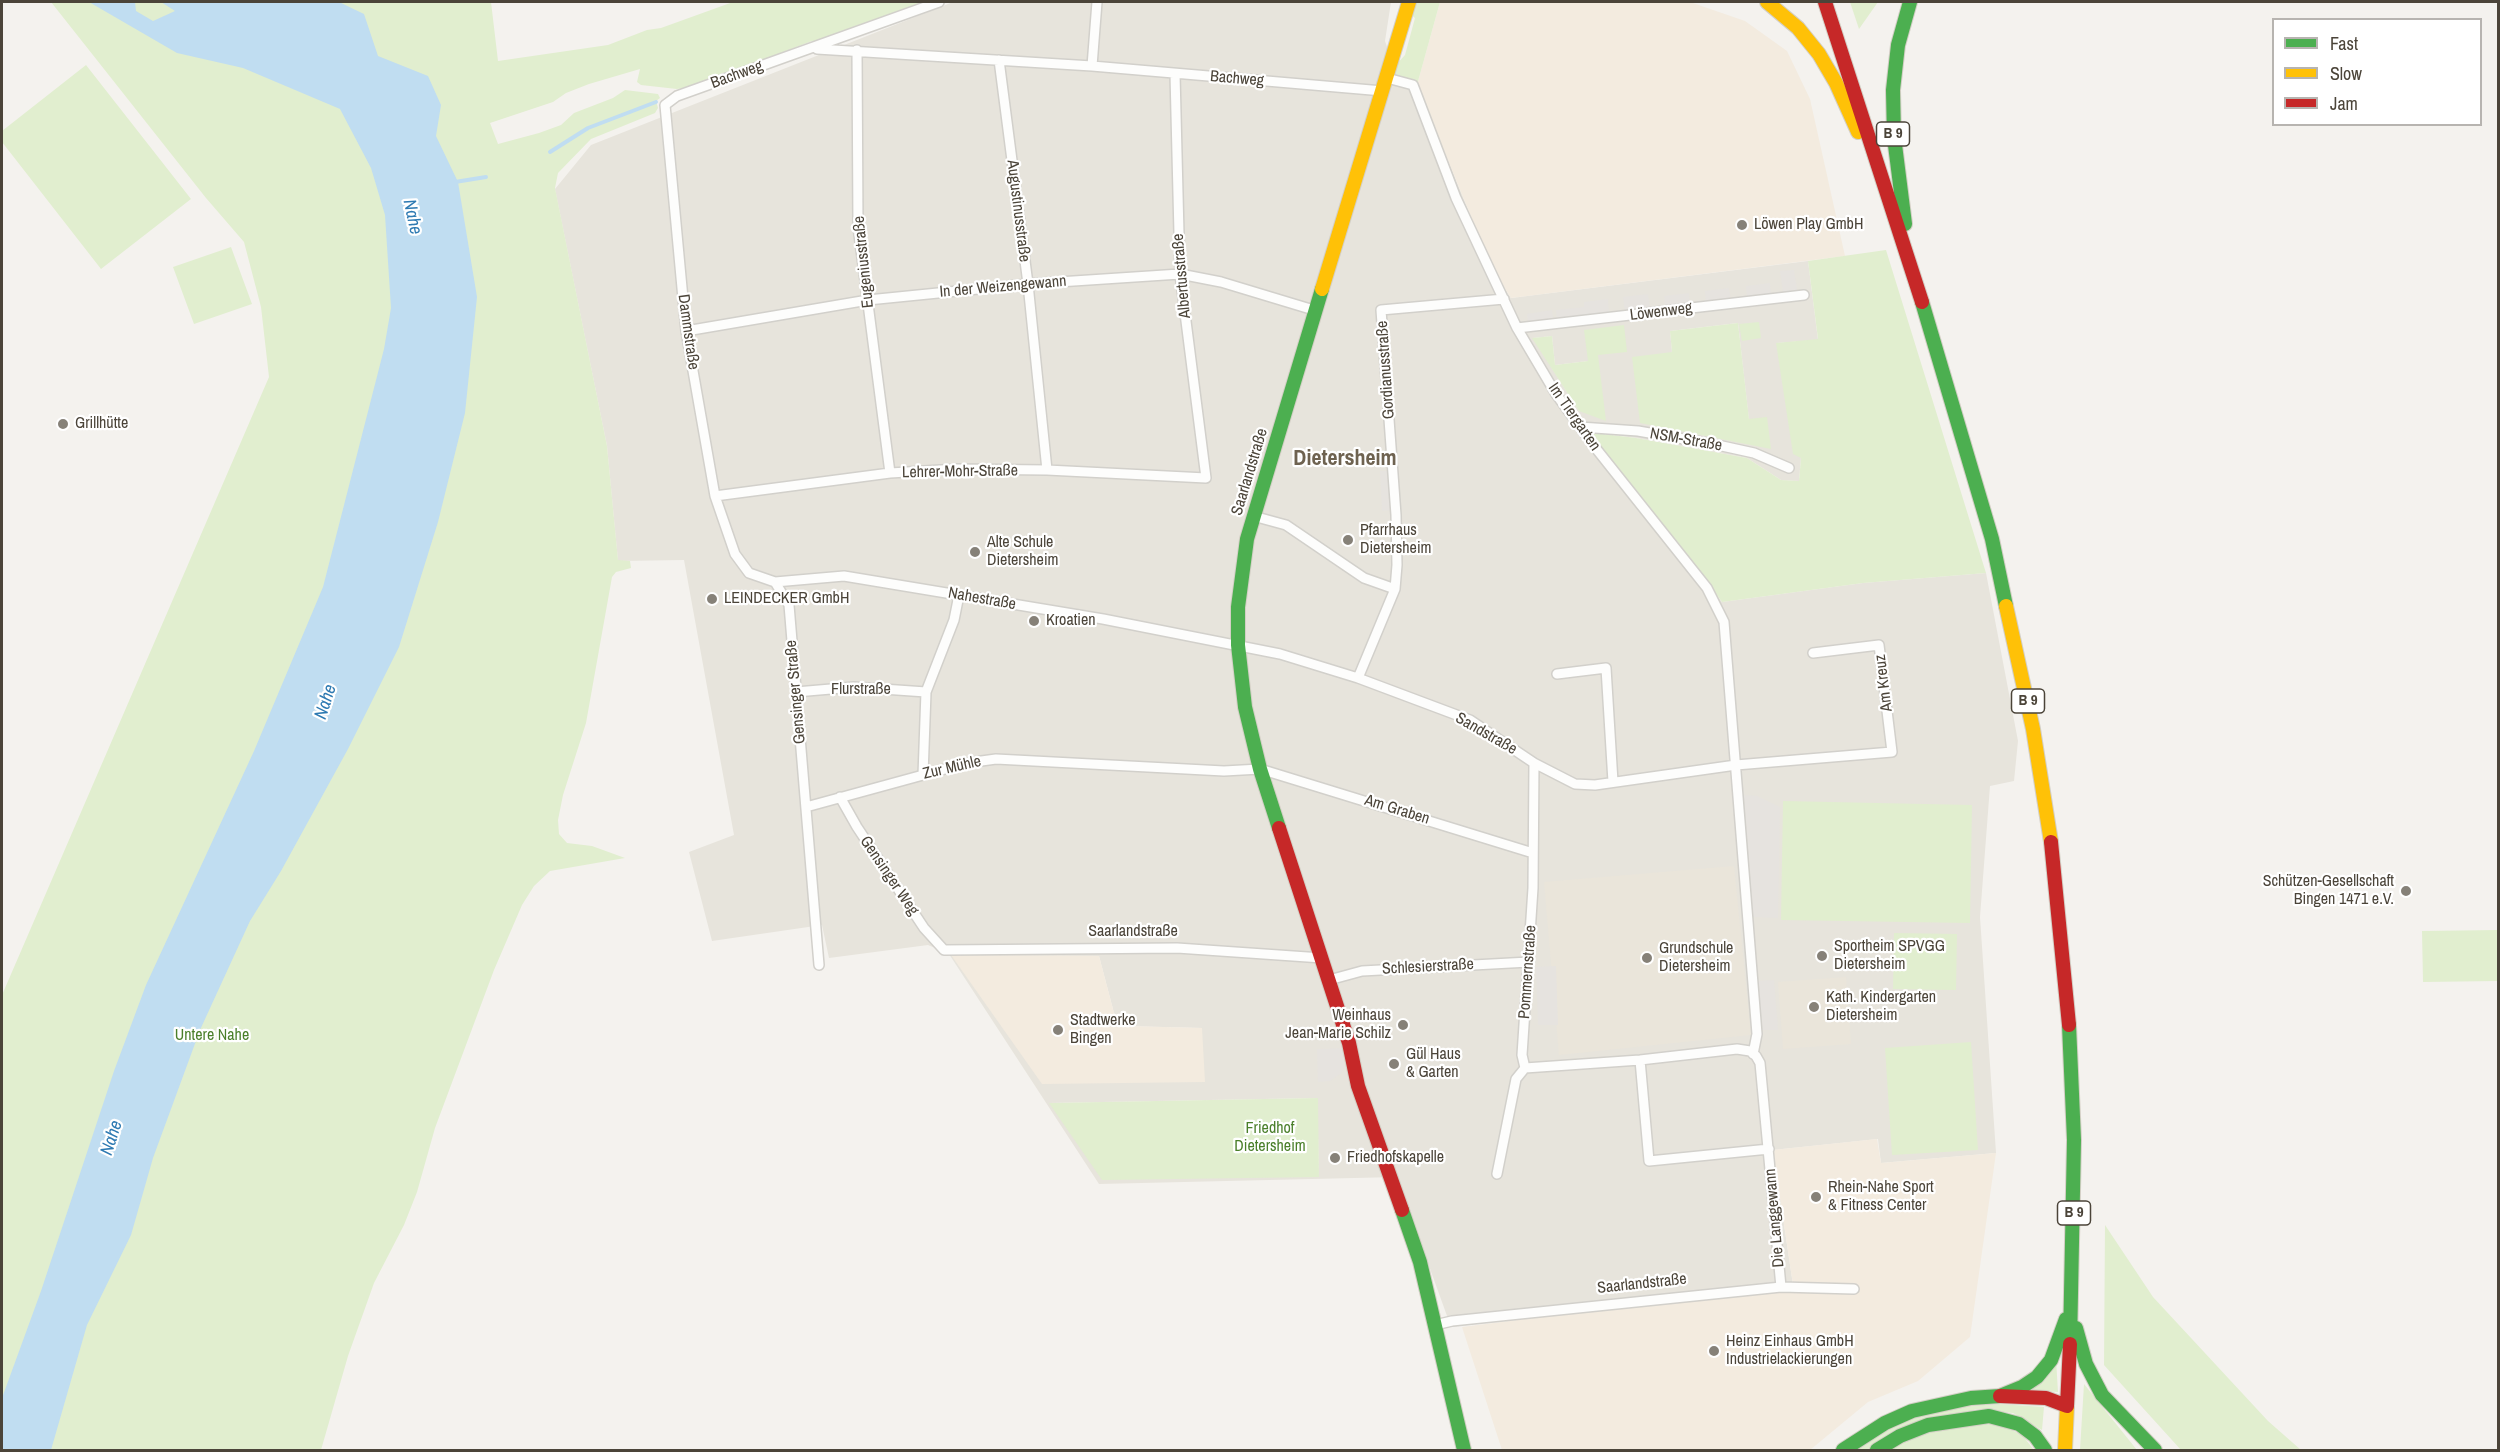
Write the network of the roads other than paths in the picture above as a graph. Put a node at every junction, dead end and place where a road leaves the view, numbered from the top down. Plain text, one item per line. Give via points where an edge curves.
1 (939, 2) edge
2 (1097, 2) edge
3 (1409, 2) edge
4 (1767, 2) edge
5 (1826, 2) edge
6 (1910, 2) edge
7 (811, 49) junction
8 (857, 50) junction
9 (999, 60) junction
10 (1092, 66) junction
11 (1175, 74) junction
12 (1385, 85) junction
13 (665, 105) joint
14 (1893, 210) junction
15 (1911, 267) junction
16 (1180, 274) junction
17 (1028, 284) junction
18 (1804, 295) dead end
19 (1504, 299) junction
20 (868, 300) junction
21 (1317, 311) junction
22 (1517, 328) junction
23 (686, 330) junction
24 (1580, 427) junction
25 (1789, 468) dead end
26 (1047, 470) junction
27 (890, 473) junction
28 (1206, 478) joint
29 (715, 496) junction
30 (1254, 516) junction
31 (735, 554) joint
32 (775, 582) junction
33 (1395, 589) junction
34 (959, 596) junction
35 (1238, 645) junction
36 (1813, 653) dead end
37 (1557, 674) dead end
38 (1358, 678) junction
39 (796, 692) junction
40 (926, 692) junction
41 (1893, 752) joint
42 (1534, 763) junction
43 (1736, 765) junction
44 (1260, 768) junction
45 (923, 775) junction
46 (1613, 782) junction
47 (840, 797) junction
48 (806, 807) junction
49 (1533, 853) junction
50 (944, 950) joint
51 (1322, 958) junction
52 (1529, 962) junction
53 (819, 965) dead end
54 (1329, 980) junction
55 (1753, 1053) junction
56 (1640, 1060) junction
57 (1525, 1068) junction
58 (1769, 1149) junction
59 (1497, 1174) dead end
60 (2073, 1286) junction
61 (1781, 1287) junction
62 (1854, 1289) dead end
63 (2072, 1316) junction
64 (1435, 1325) junction
65 (2000, 1396) junction
66 (2067, 1406) junction
67 (1464, 1450) edge
68 (1843, 1450) edge
69 (1877, 1450) edge
70 (2045, 1450) edge
71 (2065, 1450) edge
72 (2155, 1450) edge

1 - 7 street, Bachweg
2 - 10 street
3 - 12 main road, Saarlandstraße
4 - 14 main road, B 9 via 1798,28 1828,68
5 - 14 main road, B 9
6 - 15 main road, B 9 via 1895,66 1892,113
7 - 8 street, Bachweg
7 - 13 street, Bachweg via 677,96
8 - 9 street, Bachweg
8 - 20 street, Eugeniusstraße via 858,227
9 - 10 street, Bachweg
9 - 17 street, Augustinusstraße
10 - 11 street, Bachweg
11 - 12 street, Bachweg
11 - 16 street, Albertusstraße
12 - 19 street, Im Tiergarten via 1413,85 1456,198
12 - 21 main road, Saarlandstraße
13 - 23 street, Dammstraße
14 - 15 main road, B 9
15 - 60 main road, B 9 via 1992,539 2044,795 2061,929 2071,1055
16 - 17 street, In der Weizengewann
16 - 21 street, In der Weizengewann
16 - 28 street, Albertusstraße
17 - 20 street, In der Weizengewann
17 - 26 street, Augustinusstraße
18 - 22 street, Löwenweg
19 - 22 street, Im Tiergarten
19 - 33 street, Gordianusstraße via 1382,310 1396,516
20 - 23 street, In der Weizengewann
20 - 27 street, Eugeniusstraße
21 - 30 main road, Saarlandstraße
22 - 24 street, Im Tiergarten
23 - 29 street, Dammstraße
24 - 25 street, NSM-Straße via 1638,431 1713,444 1754,453
24 - 43 street, Im Tiergarten via 1707,588 1724,622
26 - 27 street, Lehrer-Mohr-Straße
26 - 28 street, Lehrer-Mohr-Straße
27 - 29 street, Lehrer-Mohr-Straße
29 - 31 street, Dammstraße
30 - 33 street via 1286,525 1364,578
30 - 35 main road, Saarlandstraße via 1242,565
31 - 32 street, Nahestraße via 748,573
32 - 34 street, Nahestraße via 844,576
32 - 39 street, Gensinger Straße via 789,605
33 - 38 street, Gordianusstraße
34 - 35 street, Nahestraße
34 - 40 street via 954,620
35 - 38 street, Sandstraße
35 - 44 main road, Saarlandstraße via 1245,707
36 - 41 street, Am Kreuz via 1880,645
37 - 46 street via 1606,668
38 - 42 street, Sandstraße via 1470,720
39 - 40 street, Flurstraße via 854,687
39 - 48 street, Gensinger Straße
40 - 45 street
41 - 43 street, Sandstraße
42 - 46 street, Sandstraße via 1575,784
42 - 49 street, Pommernstraße
43 - 46 street, Sandstraße
43 - 55 street via 1757,1035
44 - 45 street, Zur Mühle via 1224,771 996,759 967,762
44 - 49 street, Am Graben
44 - 51 main road, Saarlandstraße
45 - 47 street, Zur Mühle
47 - 48 street, Zur Mühle
47 - 50 street, Gensinger Weg via 924,928
48 - 53 street
49 - 52 street, Pommernstraße
50 - 51 street, Saarlandstraße via 1177,948
51 - 54 main road, Saarlandstraße
52 - 54 street, Schlesierstraße via 1362,971
52 - 57 street, Pommernstraße via 1522,1054
54 - 64 main road, Saarlandstraße via 1359,1086 1420,1262
55 - 56 street via 1737,1049
55 - 58 street, Die Langgewann via 1760,1063
56 - 57 street
56 - 58 street, Die Langgewann via 1649,1161
57 - 59 street, Pommernstraße via 1516,1079
58 - 61 street, Die Langgewann
60 - 63 main road, B 9
60 - 65 main road via 2065,1324 2050,1360 2037,1377
61 - 62 street, Saarlandstraße
61 - 64 street, Saarlandstraße
63 - 66 main road, B 9
63 - 72 main road via 2086,1364 2102,1395
64 - 67 main road, Saarlandstraße
65 - 66 main road via 2046,1398
65 - 68 main road via 1941,1403 1912,1412 1885,1423
66 - 71 main road, B 9
69 - 70 main road via 1928,1425 1977,1416 1999,1417 2019,1424

